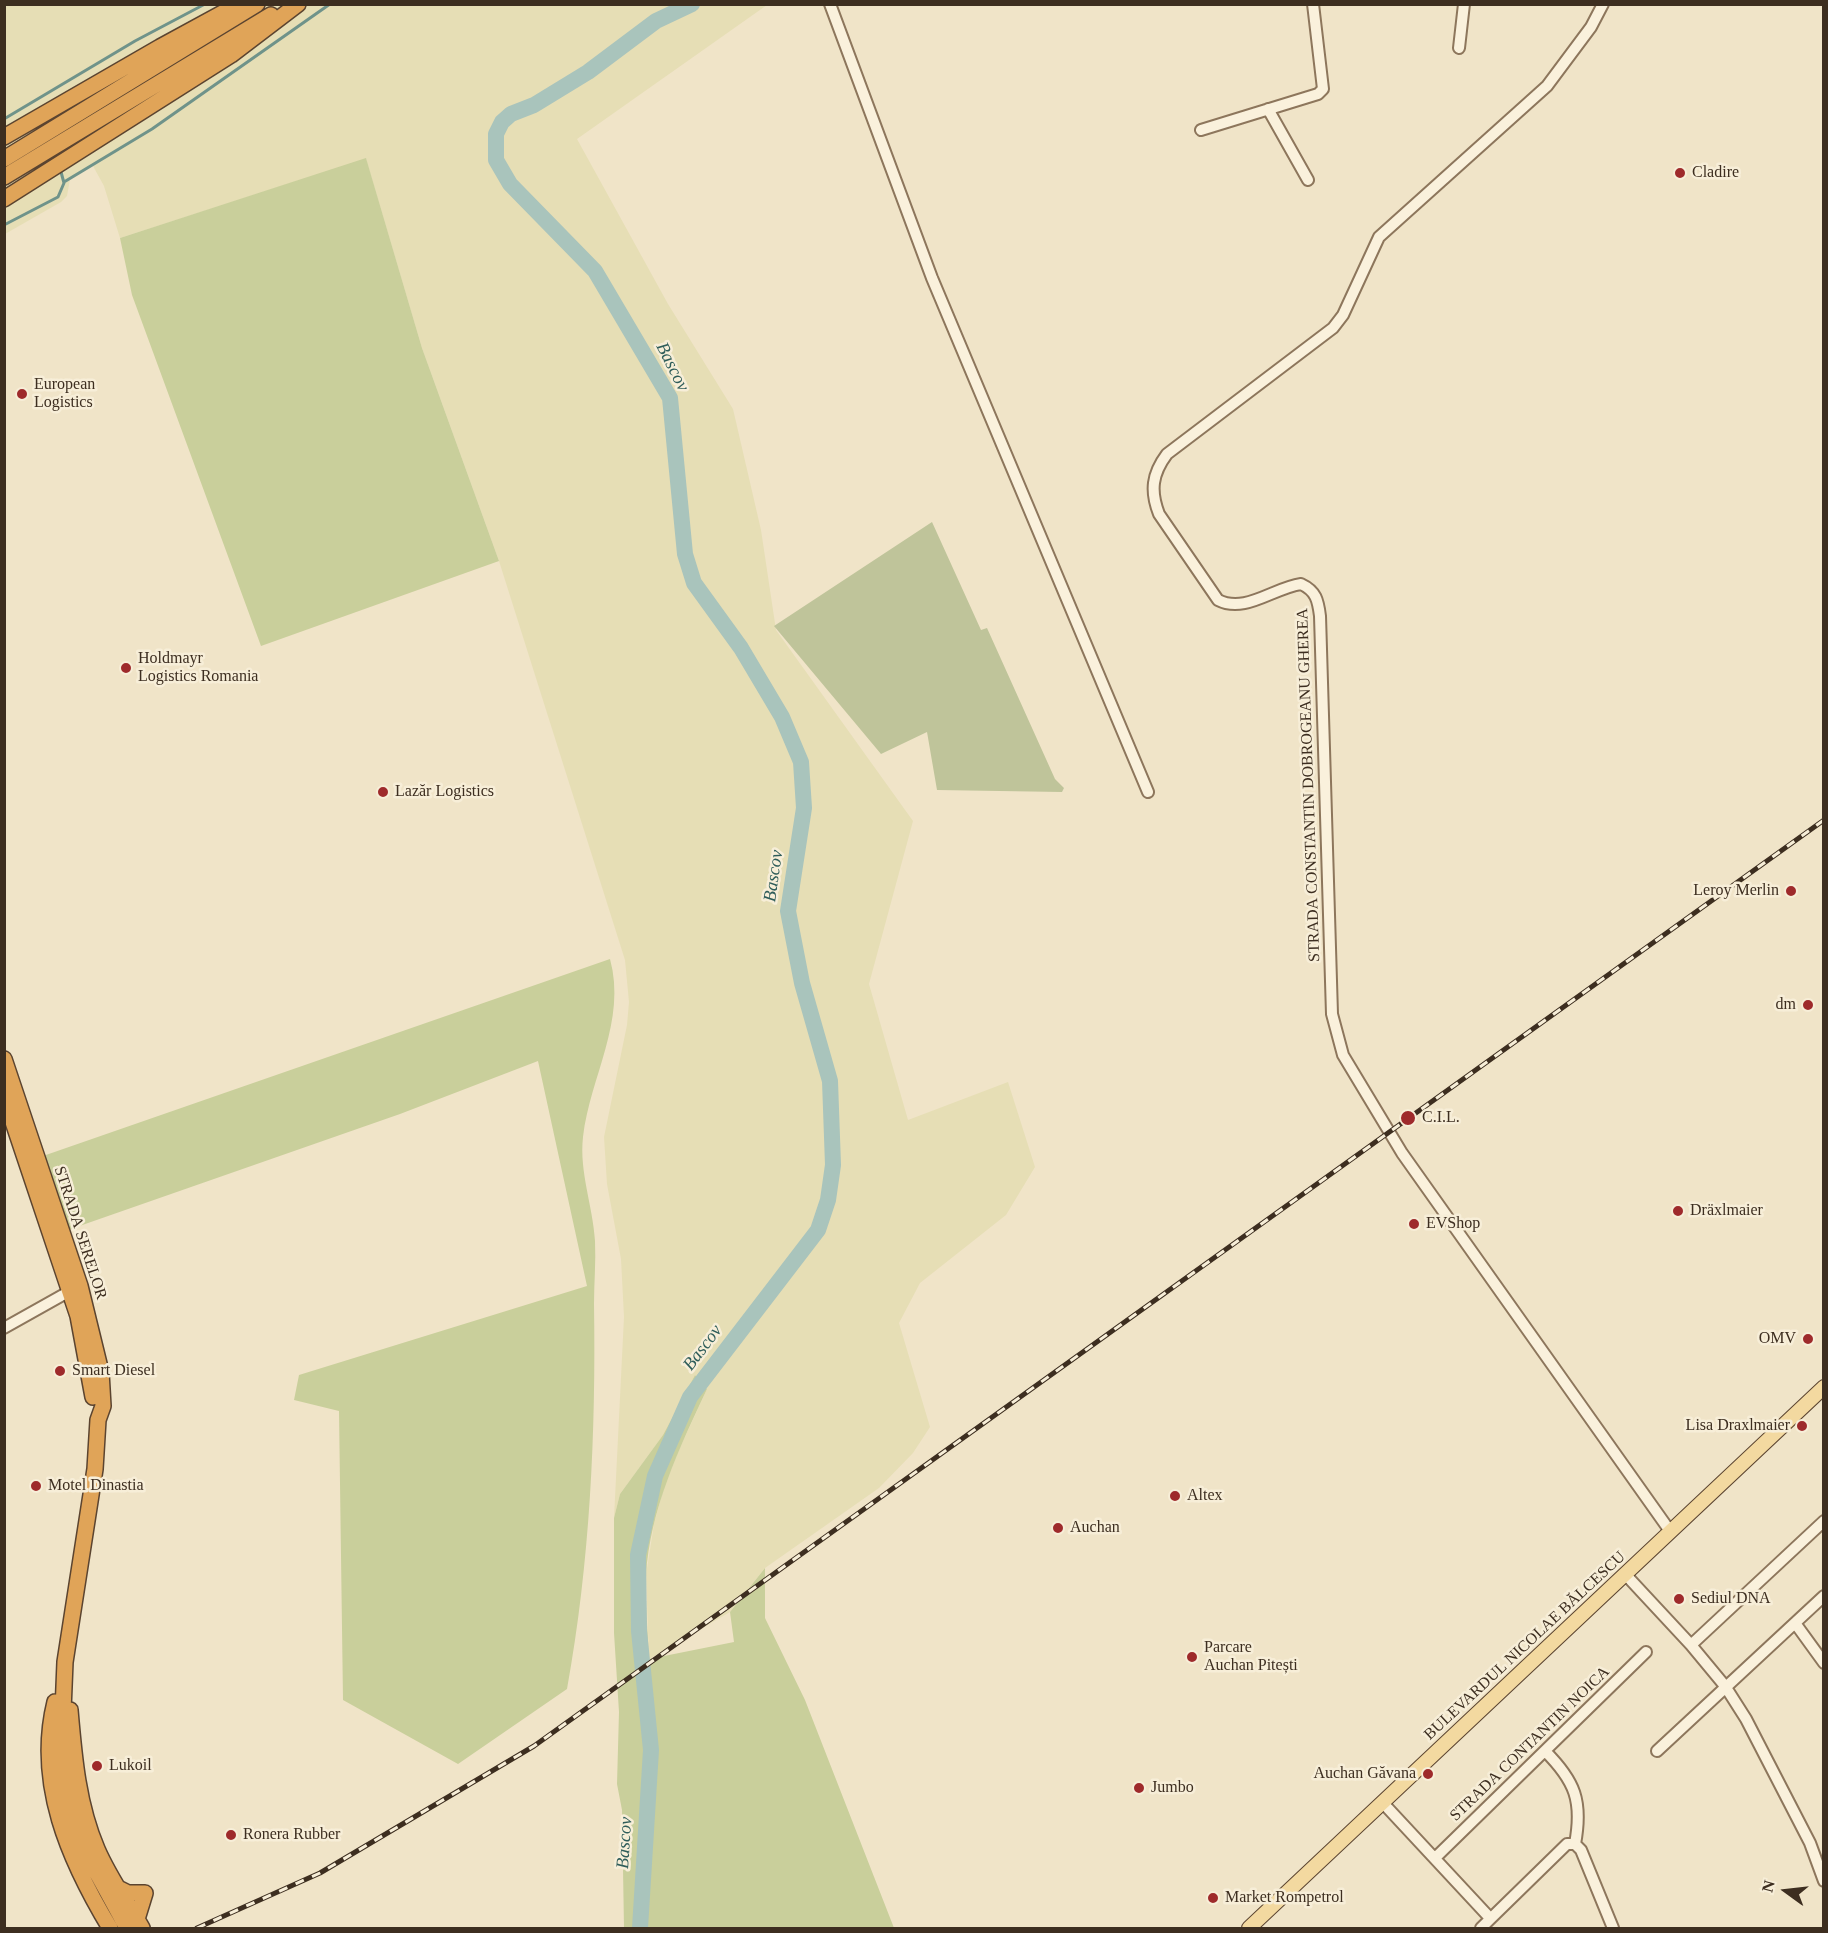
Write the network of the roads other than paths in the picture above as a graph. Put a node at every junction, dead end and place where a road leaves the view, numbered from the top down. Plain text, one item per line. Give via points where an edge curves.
1 (239, 4) edge
2 (258, 4) edge
3 (288, 4) edge
4 (298, 4) edge
5 (830, 4) edge
6 (1313, 4) edge
7 (1464, 4) edge
8 (1603, 4) edge
9 (1459, 48) dead end
10 (1268, 109) junction
11 (1201, 130) dead end
12 (4, 137) edge
13 (4, 159) edge
14 (4, 177) edge
15 (1308, 180) dead end
16 (4, 199) edge
17 (1148, 792) dead end
18 (4, 1059) edge
19 (4, 1095) edge
20 (70, 1290) junction
21 (4, 1328) edge
22 (1824, 1387) edge
23 (98, 1420) junction
24 (1824, 1521) edge
25 (1671, 1531) junction
26 (1625, 1574) junction
27 (1824, 1596) edge
28 (1795, 1623) junction
29 (1691, 1645) junction
30 (1646, 1652) dead end
31 (65, 1662) junction
32 (1824, 1662) edge
33 (1725, 1686) junction
34 (1545, 1750) junction
35 (1657, 1751) dead end
36 (1383, 1803) junction
37 (1575, 1844) junction
38 (1435, 1858) junction
39 (1824, 1881) edge
40 (1490, 1918) junction
41 (135, 1925) edge
42 (110, 1929) edge
43 (1249, 1929) edge
44 (1481, 1929) edge
45 (1613, 1929) edge

1 - 12 highway
2 - 13 highway
3 - 14 highway
4 - 16 highway via 249,43
5 - 17 street via 932,278
6 - 10 street via 1323,89
7 - 9 street
8 - 25 street, STRADA CONSTANTIN DOBROGEANU GHEREA via 1591,27 1547,86 1379,237 1343,315 1333,328 1167,454 1156,471 1153,499 1159,514 1218,600 1234,606 1301,584 1316,595 1320,616 1332,1014 1343,1055 1402,1153
10 - 11 street
10 - 15 street
18 - 23 highway, STRADA SERELOR via 86,1306 103,1383 103,1406
19 - 20 highway, STRADA SERELOR
20 - 21 street
20 - 23 highway, STRADA SERELOR via 84,1340
22 - 25 main road, BULEVARDUL NICOLAE BĂLCESCU
23 - 31 highway, STRADA SERELOR via 96,1461
24 - 29 street
25 - 26 main road, BULEVARDUL NICOLAE BĂLCESCU
26 - 29 street
26 - 36 main road, BULEVARDUL NICOLAE BĂLCESCU
27 - 28 street
28 - 32 street
28 - 33 street
29 - 33 street
30 - 34 street, STRADA CONTANTIN NOICA
31 - 41 highway via 82,1802 97,1849
31 - 41 highway via 60,1736 68,1802 90,1864
31 - 42 highway via 49,1735 50,1779 72,1855
33 - 35 street
33 - 39 street via 1810,1843
34 - 37 street via 1568,1776 1577,1795
34 - 38 street, STRADA CONTANTIN NOICA
36 - 38 street
36 - 43 main road, BULEVARDUL NICOLAE BĂLCESCU
37 - 40 street via 1567,1844
37 - 45 street via 1581,1850
38 - 40 street
40 - 44 street

